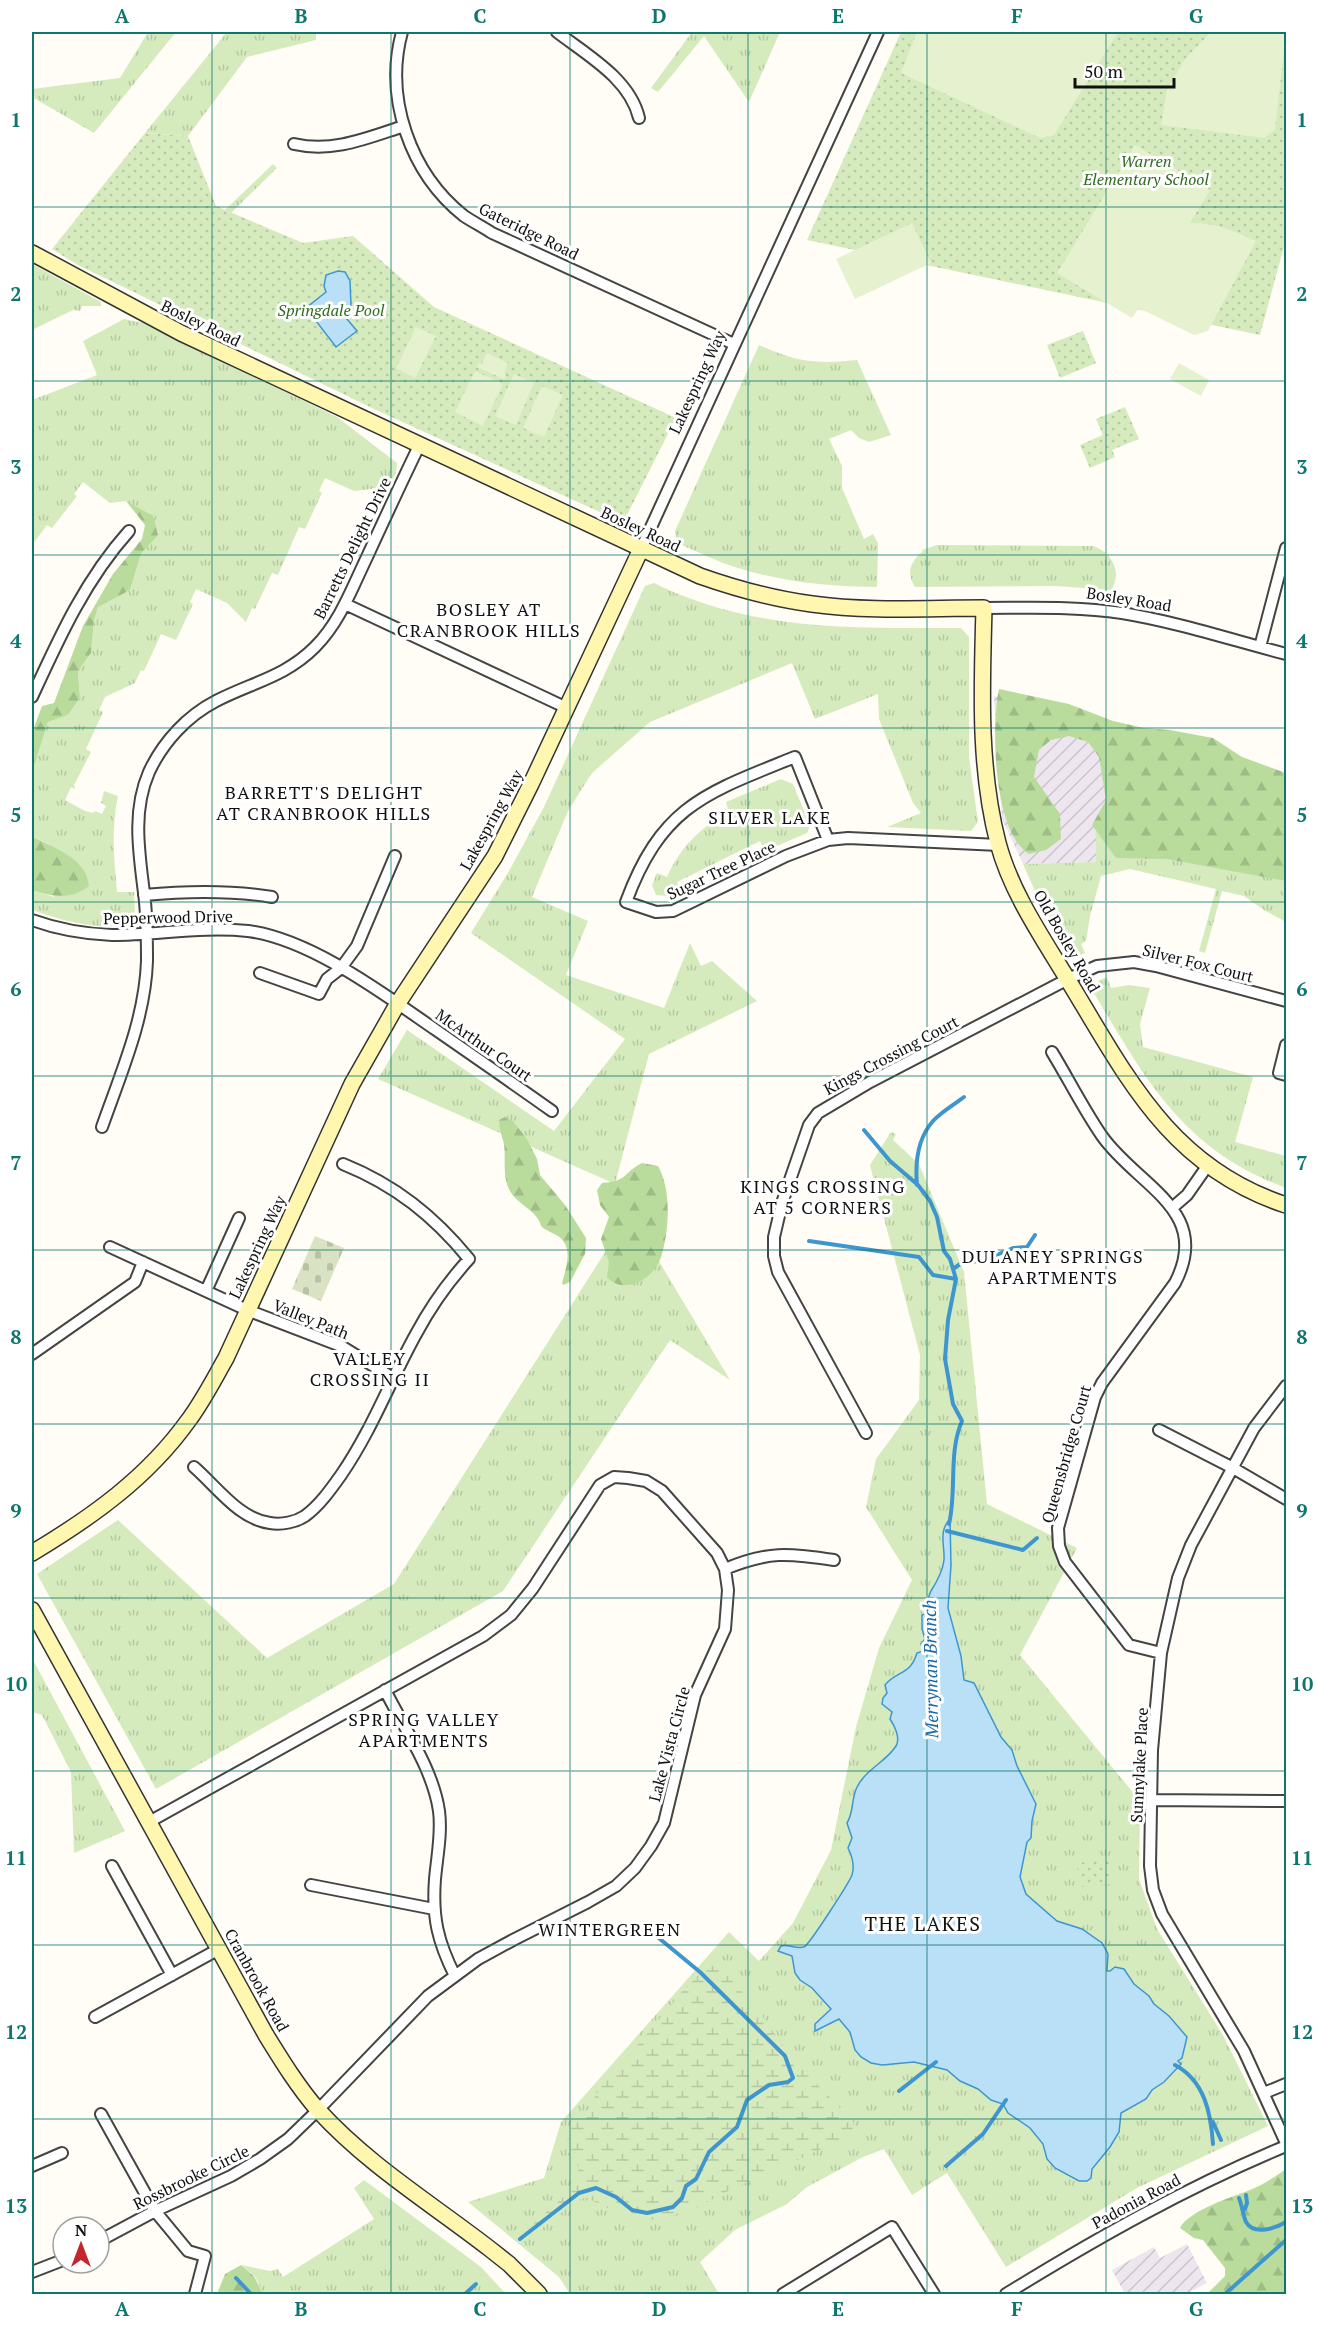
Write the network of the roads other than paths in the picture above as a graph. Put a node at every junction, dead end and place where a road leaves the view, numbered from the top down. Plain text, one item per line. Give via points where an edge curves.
1 (402, 32) edge
2 (557, 32) edge
3 (878, 32) edge
4 (639, 118) dead end
5 (404, 126) junction
6 (294, 144) dead end
7 (32, 253) edge
8 (734, 344) junction
9 (419, 446) junction
10 (129, 531) dead end
11 (1287, 548) edge
12 (641, 549) junction
13 (345, 604) junction
14 (984, 608) junction
15 (1260, 647) junction
16 (1287, 654) edge
17 (32, 698) edge
18 (567, 708) junction
19 (828, 840) junction
20 (999, 844) junction
21 (395, 856) dead end
22 (144, 895) junction
23 (272, 897) dead end
24 (32, 920) edge
25 (146, 932) junction
26 (341, 968) junction
27 (260, 973) dead end
28 (1068, 979) junction
29 (1287, 1001) edge
30 (398, 1004) junction
31 (1287, 1045) edge
32 (1052, 1052) dead end
33 (1287, 1075) edge
34 (552, 1111) dead end
35 (102, 1127) dead end
36 (343, 1164) dead end
37 (1208, 1165) junction
38 (1287, 1205) edge
39 (1172, 1208) junction
40 (239, 1218) dead end
41 (110, 1247) dead end
42 (143, 1262) junction
43 (206, 1291) junction
44 (247, 1310) junction
45 (32, 1354) edge
46 (393, 1378) junction
47 (1287, 1386) edge
48 (1159, 1430) dead end
49 (866, 1433) dead end
50 (194, 1467) dead end
51 (1233, 1468) junction
52 (1287, 1498) edge
53 (32, 1553) edge
54 (834, 1560) dead end
55 (725, 1569) junction
56 (32, 1610) edge
57 (1161, 1653) junction
58 (385, 1690) junction
59 (1151, 1800) junction
60 (1287, 1801) edge
61 (148, 1822) junction
62 (112, 1866) dead end
63 (311, 1885) dead end
64 (434, 1910) junction
65 (219, 1949) junction
66 (172, 1975) junction
67 (454, 1976) junction
68 (95, 2017) dead end
69 (1287, 2084) edge
70 (1264, 2093) junction
71 (318, 2110) junction
72 (101, 2114) dead end
73 (1287, 2144) edge
74 (62, 2153) dead end
75 (32, 2166) edge
76 (155, 2211) junction
77 (111, 2235) edge
78 (51, 2265) edge
79 (32, 2272) edge
80 (195, 2295) edge
81 (539, 2295) edge
82 (783, 2295) edge
83 (934, 2295) edge
84 (1006, 2295) edge

1 - 5 street, Gateridge Road via 397,91
2 - 4 street via 616,79 630,96
3 - 8 street, Lakespring Way
5 - 6 street via 344,145 321,148
5 - 8 street, Gateridge Road via 412,150 427,174 465,216 492,233
7 - 9 street, Bosley Road via 181,333
8 - 12 street, Lakespring Way
9 - 12 street, Bosley Road
9 - 13 street, Barretts Delight Drive
10 - 17 street via 81,596
11 - 15 street
12 - 14 street, Bosley Road via 721,583 784,600 838,607
12 - 18 street, Lakespring Way
13 - 18 street
13 - 22 street, Barretts Delight Drive via 331,629 297,662 277,676 198,712 160,751 148,774 137,824
14 - 15 street, Bosley Road via 1121,613
14 - 20 street, Old Bosley Road via 984,744 987,791
15 - 16 street, Bosley Road
18 - 30 street, Lakespring Way via 495,856
19 - 19 street, Sugar Tree Place via 795,757 721,787 673,821 642,864 626,902 656,912 673,911
19 - 20 street, Sugar Tree Place
20 - 28 street, Old Bosley Road via 1036,927
21 - 26 street via 357,946
22 - 23 street via 210,890
22 - 25 street, Barretts Delight Drive
24 - 25 street, Pepperwood Drive via 75,932
25 - 26 street, Pepperwood Drive via 250,932 282,940
25 - 35 street, Barretts Delight Drive via 145,981 137,1027
26 - 27 street via 327,979 319,994
26 - 30 street, Pepperwood Drive
28 - 29 street, Silver Fox Court via 1097,966 1134,962
28 - 37 street, Old Bosley Road via 1149,1110
28 - 49 street, Kings Crossing Court via 836,1101 808,1125 782,1203 774,1256 778,1272
30 - 34 street, McArthur Court
30 - 44 street, Lakespring Way via 352,1084
31 - 33 street via 1279,1073
32 - 39 street, Queensbridge Court via 1102,1136
36 - 46 street via 387,1185 419,1208 469,1259 432,1305
37 - 38 street, Old Bosley Road via 1244,1187
37 - 39 street via 1187,1195
39 - 57 street, Queensbridge Court via 1184,1233 1185,1265 1095,1397 1058,1528 1065,1562 1129,1646
40 - 43 street
41 - 42 street, Valley Path
42 - 43 street, Valley Path
42 - 45 street via 135,1282
43 - 44 street, Valley Path
44 - 46 street, Valley Path via 341,1346
44 - 53 street, Lakespring Way via 208,1390 170,1445 105,1506
46 - 50 street via 359,1448 334,1484 303,1517 285,1524 254,1519
47 - 51 street, Sunnylake Place via 1254,1428
48 - 51 street
51 - 52 street
51 - 57 street, Sunnylake Place via 1191,1545 1178,1578
54 - 55 street via 770,1555
55 - 58 street, Lake Vista Circle via 717,1553 662,1491 646,1481 614,1477 600,1485 511,1615 483,1636
55 - 67 street, Lake Vista Circle via 725,1629 695,1695 664,1823 651,1846 616,1886
56 - 61 street, Cranbrook Road
57 - 59 street, Sunnylake Place
58 - 61 street, Lake Vista Circle
58 - 64 street via 423,1763 439,1811
59 - 60 street
59 - 70 street, Sunnylake Place via 1150,1866 1162,1914 1244,2051
61 - 65 street, Cranbrook Road
62 - 66 street
63 - 64 street
64 - 67 street via 441,1947
65 - 66 street
65 - 71 street, Cranbrook Road via 279,2056
66 - 68 street
67 - 71 street, Lake Vista Circle via 428,1996
69 - 70 street
70 - 73 street, Sunnylake Place
71 - 76 street, Rossbrooke Circle via 260,2159
71 - 81 street, Cranbrook Road via 360,2151 509,2264
72 - 76 street
73 - 84 street, Padonia Road via 1158,2205
74 - 75 street
76 - 77 street, Rossbrooke Circle
76 - 80 street via 188,2251 205,2256
78 - 79 street
82 - 83 street via 892,2227

